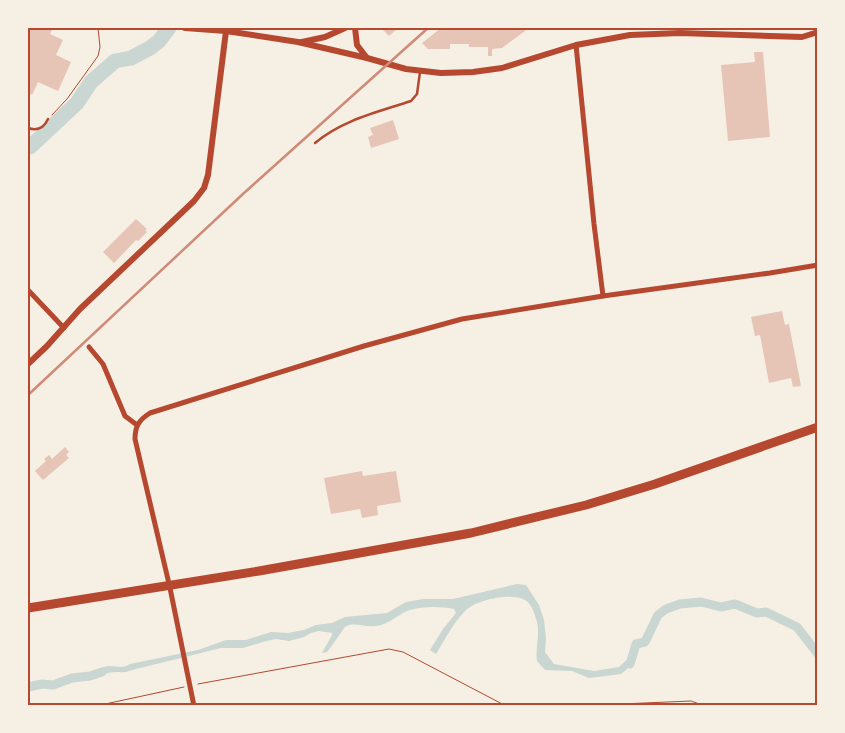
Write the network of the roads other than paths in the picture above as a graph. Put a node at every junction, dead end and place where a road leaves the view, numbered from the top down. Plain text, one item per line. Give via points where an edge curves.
1 (184, 28) edge
2 (195, 28) edge
3 (345, 28) edge
4 (355, 28) edge
5 (226, 31) junction
6 (818, 32) edge
7 (298, 42) junction
8 (576, 45) junction
9 (367, 58) junction
10 (420, 71) junction
11 (48, 119) road end
12 (28, 128) edge
13 (315, 143) dead end
14 (818, 265) edge
15 (28, 290) edge
16 (603, 296) junction
17 (64, 328) junction
18 (88, 347) dead end
19 (28, 364) edge
20 (818, 420) edge
21 (137, 425) junction
22 (818, 427) edge
23 (775, 441) junction
24 (28, 608) edge
25 (194, 706) edge

1 - 2 street
2 - 5 street
3 - 7 street via 325,37
4 - 9 street via 357,45
5 - 7 street
5 - 17 street via 204,188
6 - 8 street via 802,36 630,35
7 - 9 street
8 - 10 street via 502,68 473,72
8 - 16 street
9 - 10 street
10 - 13 lane via 417,94 411,101 349,122 328,132
11 - 12 lane via 40,129
14 - 16 street
15 - 17 street
16 - 21 street via 462,319 370,344 150,413
17 - 19 street
18 - 21 street via 103,364 125,416
20 - 23 highway
21 - 25 street via 135,439
22 - 23 highway
23 - 24 highway via 655,484 471,533

